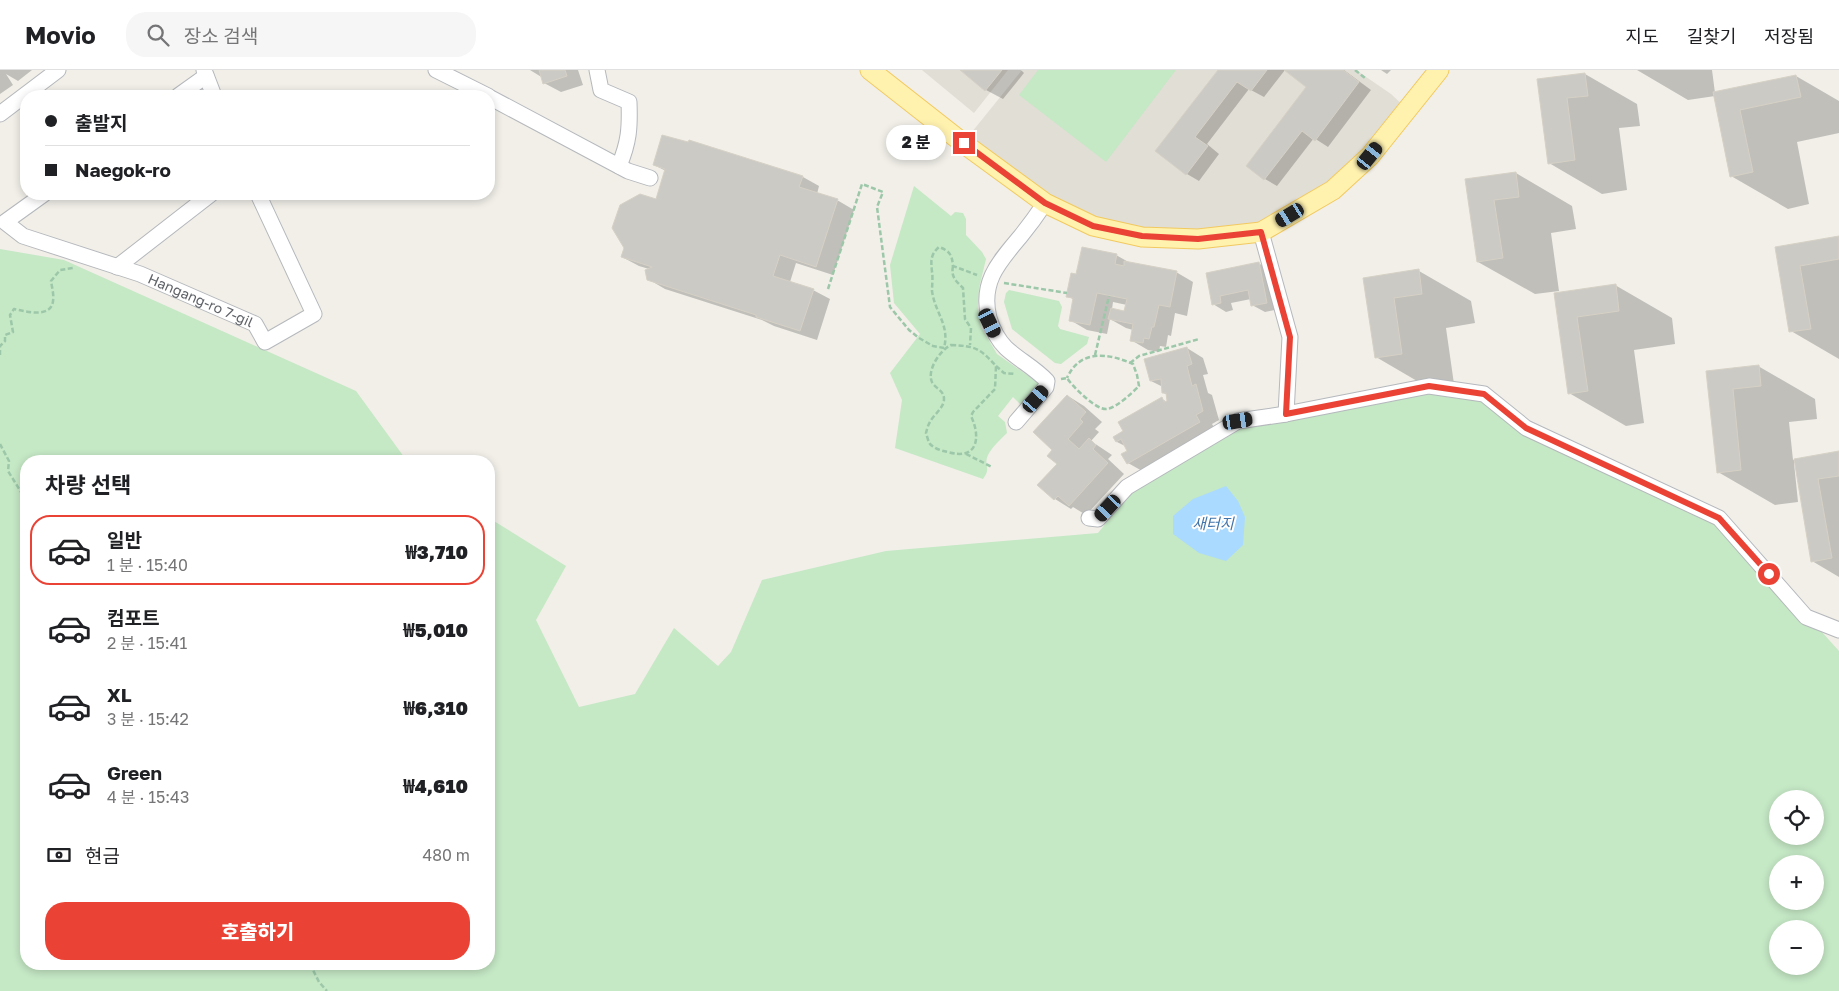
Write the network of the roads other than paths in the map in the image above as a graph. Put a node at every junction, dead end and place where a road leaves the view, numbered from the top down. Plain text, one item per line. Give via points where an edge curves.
1 (58, 70) edge
2 (436, 70) edge
3 (597, 70) edge
4 (870, 70) edge
5 (1439, 70) edge
6 (205, 73) edge
7 (32, 90) edge
8 (185, 90) edge
9 (212, 90) edge
10 (476, 90) edge
11 (20, 99) edge
12 (495, 100) edge
13 (0, 114) edge
14 (619, 166) junction
15 (650, 178) dead end
16 (35, 200) edge
17 (203, 200) edge
18 (261, 200) edge
19 (1045, 203) junction
20 (2, 223) edge
21 (1261, 232) junction
22 (117, 267) junction
23 (1286, 414) junction
24 (1016, 422) dead end
25 (1089, 518) dead end
26 (1839, 630) edge

1 - 7 street
2 - 10 street
3 - 14 street via 601,90 628,102 628,146
4 - 19 main road
5 - 21 main road via 1370,156 1332,190
6 - 8 street
6 - 9 street
11 - 13 street
12 - 14 street
14 - 15 street
16 - 20 street, Hangang-ro 7-gil
17 - 22 street
18 - 22 street, Hangang-ro 7-gil via 314,314 265,342 255,324
19 - 21 main road via 1093,226 1142,236 1198,239
19 - 24 street via 993,271 988,284 987,308 997,336 1005,347 1047,381 1046,387
20 - 22 street, Hangang-ro 7-gil via 23,236
21 - 23 street via 1290,337
23 - 25 street via 1238,421 1127,487 1098,519
23 - 26 street via 1429,386 1484,394 1526,428 1719,518 1806,616

